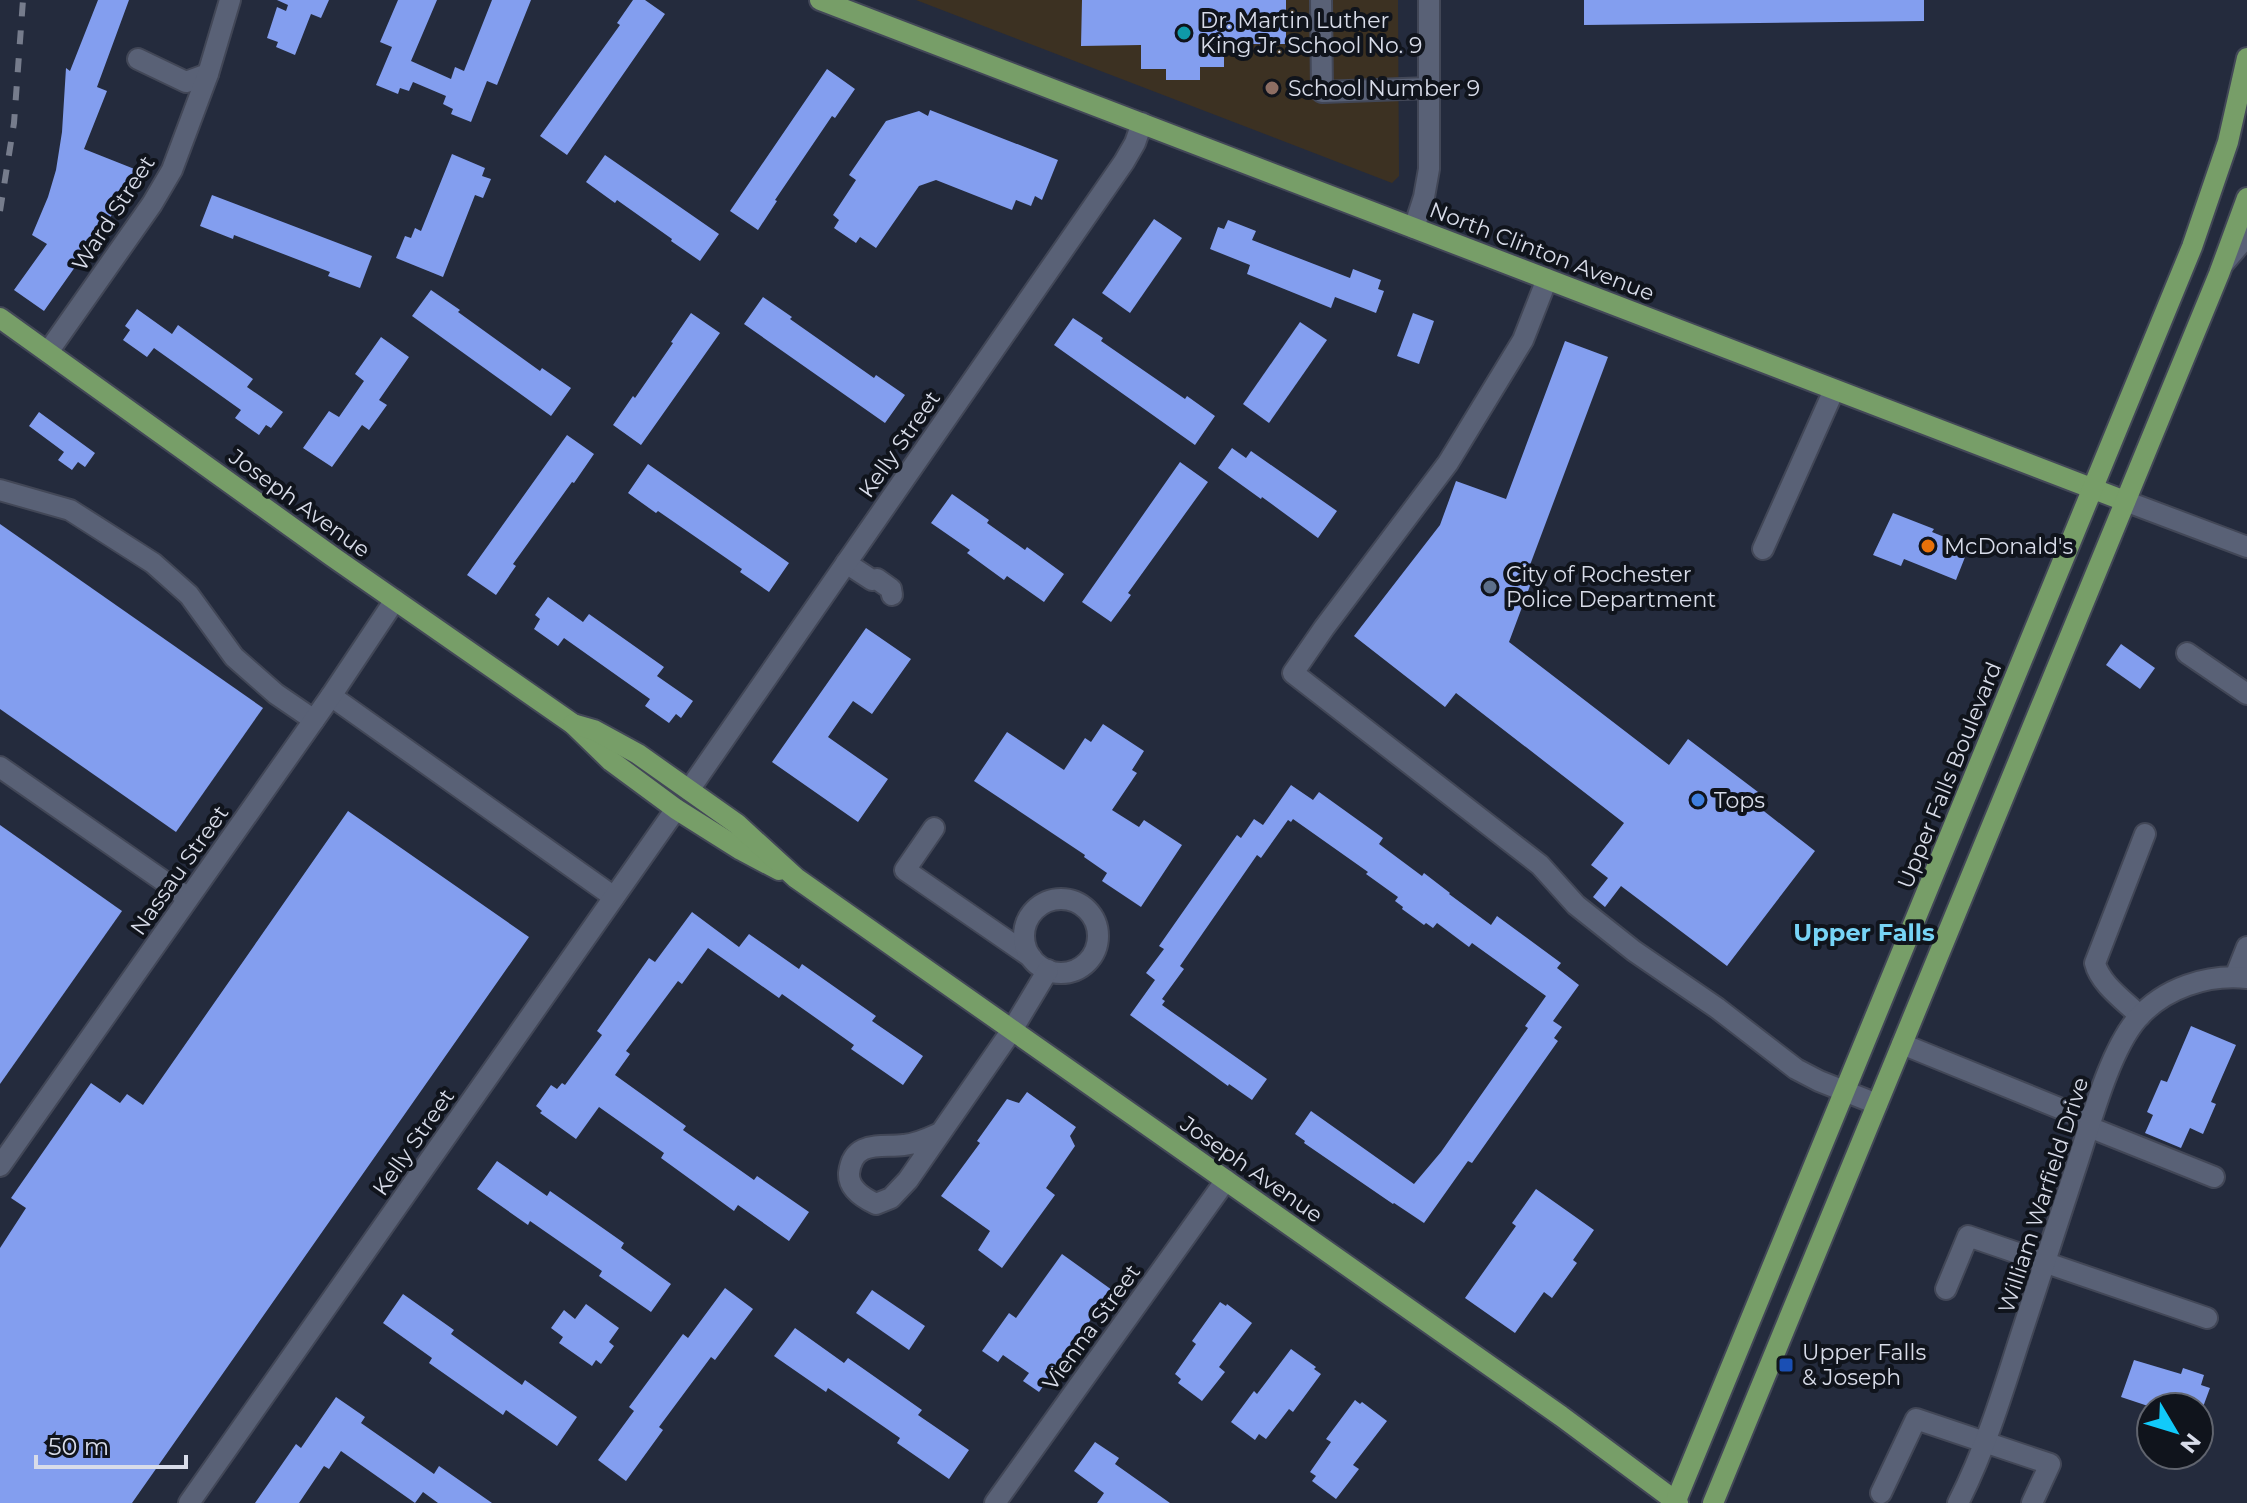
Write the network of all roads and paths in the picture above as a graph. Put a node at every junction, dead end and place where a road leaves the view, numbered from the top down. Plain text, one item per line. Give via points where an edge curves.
1 (230, 0) edge
2 (820, 0) edge
3 (1321, 0) edge
4 (1429, 0) edge
5 (2247, 58) edge
6 (138, 59) dead end
7 (208, 74) junction
8 (1429, 88) junction
9 (1142, 123) junction
10 (2247, 198) edge
11 (1414, 228) junction
12 (2247, 236) edge
13 (2219, 274) junction
14 (1547, 279) junction
15 (0, 318) edge
16 (48, 352) junction
17 (1834, 390) junction
18 (2093, 489) junction
19 (0, 490) edge
20 (2125, 501) junction
21 (2247, 547) edge
22 (1763, 549) dead end
23 (846, 563) junction
24 (872, 580) dead end
25 (395, 600) junction
26 (2187, 653) dead end
27 (2247, 694) edge
28 (331, 696) junction
29 (314, 720) junction
30 (573, 724) junction
31 (0, 767) edge
32 (689, 790) junction
33 (676, 809) junction
34 (934, 828) dead end
35 (2145, 834) dead end
36 (796, 878) junction
37 (614, 897) junction
38 (188, 898) junction
39 (2247, 947) edge
40 (1031, 957) junction
41 (1048, 970) junction
42 (2241, 977) edge
43 (2140, 1016) junction
44 (1012, 1030) junction
45 (1902, 1044) junction
46 (1845, 1091) junction
47 (1877, 1104) junction
48 (2090, 1124) junction
49 (940, 1133) junction
50 (0, 1166) edge
51 (2214, 1177) dead end
52 (1226, 1180) junction
53 (2045, 1263) junction
54 (1946, 1289) dead end
55 (2207, 1318) dead end
56 (1984, 1443) junction
57 (1881, 1493) dead end
58 (189, 1503) edge
59 (995, 1503) edge
60 (1676, 1503) edge
61 (1713, 1503) edge
62 (1958, 1503) edge
63 (2032, 1503) edge

1 - 7 street, Ward Street
2 - 9 main road, North Clinton Avenue
3 - 8 street via 1322,92
4 - 8 street
5 - 18 main road, Upper Falls Boulevard via 2205,214
6 - 7 street via 186,82
7 - 16 street, Ward Street via 159,193
8 - 11 street via 1429,169
9 - 11 main road, North Clinton Avenue
9 - 23 street, Kelly Street via 1124,162
10 - 13 main road
11 - 14 main road, North Clinton Avenue
12 - 13 street
13 - 20 main road
14 - 17 main road, North Clinton Avenue
14 - 46 street via 1523,340 1448,463 1293,673 1540,865 1576,905 1634,951 1796,1069
15 - 16 main road, Joseph Avenue
16 - 25 main road, Joseph Avenue
17 - 18 main road, North Clinton Avenue
17 - 22 street
18 - 20 main road, North Clinton Avenue
18 - 46 main road, Upper Falls Boulevard
19 - 29 street via 70,510 153,563 189,595 234,657
20 - 21 street, North Clinton Avenue
20 - 45 main road
23 - 24 street
23 - 32 street, Kelly Street
25 - 28 street, Nassau Street
25 - 30 main road, Joseph Avenue
26 - 27 street
28 - 29 street, Nassau Street
28 - 37 street
29 - 38 street, Nassau Street
30 - 32 main road, Joseph Avenue via 610,737
30 - 33 main road, Joseph Avenue via 611,761
31 - 38 street
32 - 36 main road, Joseph Avenue via 744,829
33 - 36 main road, Joseph Avenue
33 - 37 street, Kelly Street
34 - 40 street via 905,870
35 - 43 street via 2095,963 2097,972
36 - 44 main road, Joseph Avenue
37 - 58 street, Kelly Street
38 - 50 street, Nassau Street
39 - 42 street
40 - 41 street
40 - 41 street via 1026,928 1038,908 1060,900 1083,907 1097,928 1095,953 1076,970
41 - 44 street
42 - 43 street, William Warfield Drive via 2186,986
43 - 48 street, William Warfield Drive via 2117,1051
44 - 49 street
44 - 52 main road, Joseph Avenue
45 - 47 main road
45 - 48 street
46 - 47 street
46 - 60 main road, Upper Falls Boulevard
47 - 61 main road
48 - 51 street
48 - 53 street, William Warfield Drive
49 - 49 street via 891,1198 876,1204 853,1188 848,1176 860,1151 907,1145
52 - 59 street, Vienna Street
52 - 60 main road, Joseph Avenue
53 - 54 street via 1968,1236
53 - 55 street
53 - 56 street, William Warfield Drive
56 - 57 street via 1916,1419
56 - 62 street, William Warfield Drive
56 - 63 street via 2050,1464

